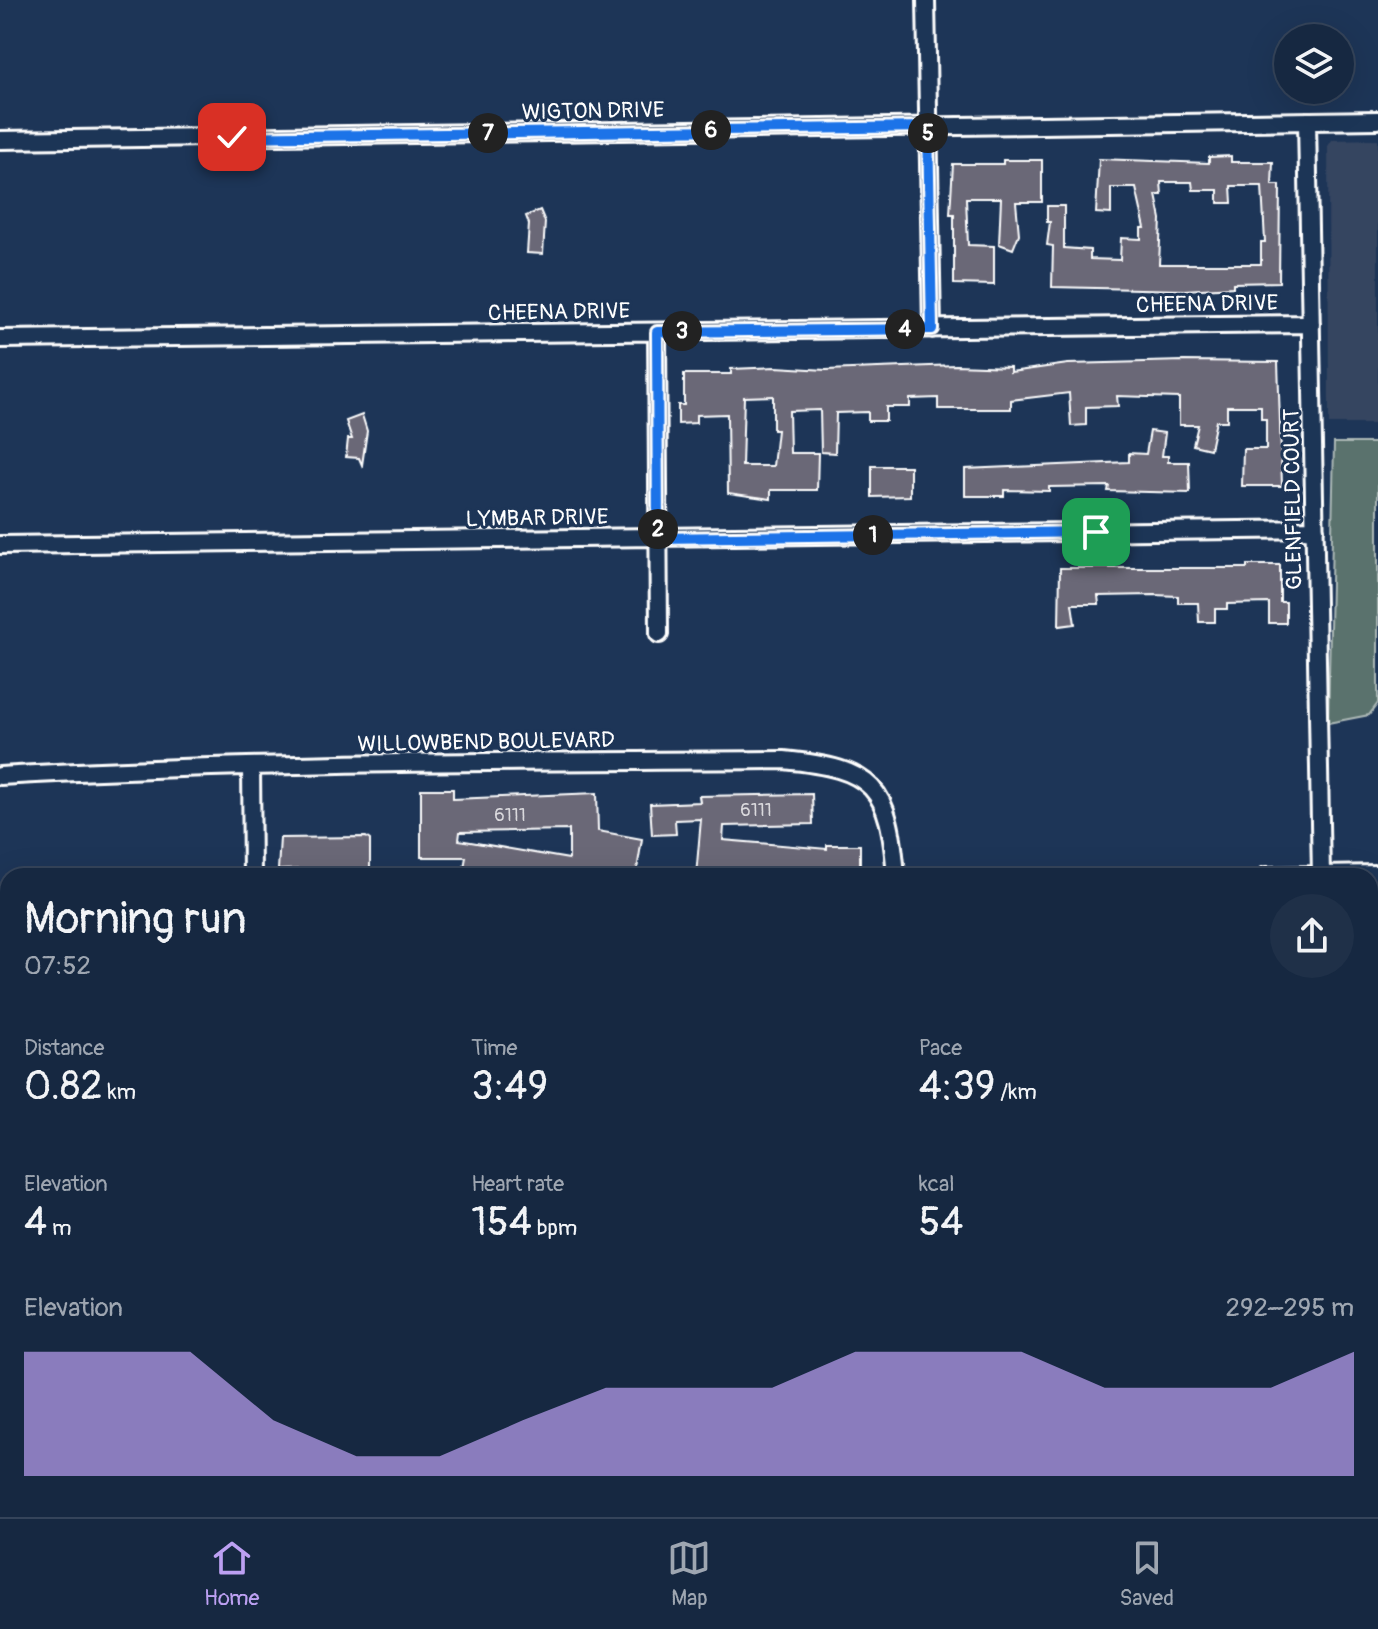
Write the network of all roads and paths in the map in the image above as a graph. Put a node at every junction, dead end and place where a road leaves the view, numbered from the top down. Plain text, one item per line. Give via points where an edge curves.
1 (926, 0) edge
2 (1378, 120) edge
3 (1307, 121) junction
4 (928, 127) junction
5 (0, 140) edge
6 (1311, 324) junction
7 (932, 329) junction
8 (657, 332) junction
9 (0, 339) edge
10 (1315, 529) junction
11 (658, 538) junction
12 (0, 545) edge
13 (659, 634) dead end
14 (251, 766) junction
15 (0, 776) edge
16 (252, 868) edge
17 (895, 868) edge
18 (1321, 868) edge

1 - 4 street
2 - 3 street, WIGTON DRIVE
3 - 4 street, WIGTON DRIVE
3 - 6 street, GLENFIELD COURT
4 - 5 street, WIGTON DRIVE
4 - 7 street
6 - 7 street, CHEENA DRIVE
6 - 10 street, GLENFIELD COURT
7 - 8 street, CHEENA DRIVE
8 - 9 street, CHEENA DRIVE
8 - 11 street
10 - 11 street, LYMBAR DRIVE
10 - 18 street, GLENFIELD COURT
11 - 12 street, LYMBAR DRIVE
11 - 13 street
14 - 15 street, WILLOWBEND BOULEVARD
14 - 16 street
14 - 17 street, WILLOWBEND BOULEVARD via 784,760 829,764 860,777 881,798 892,825

